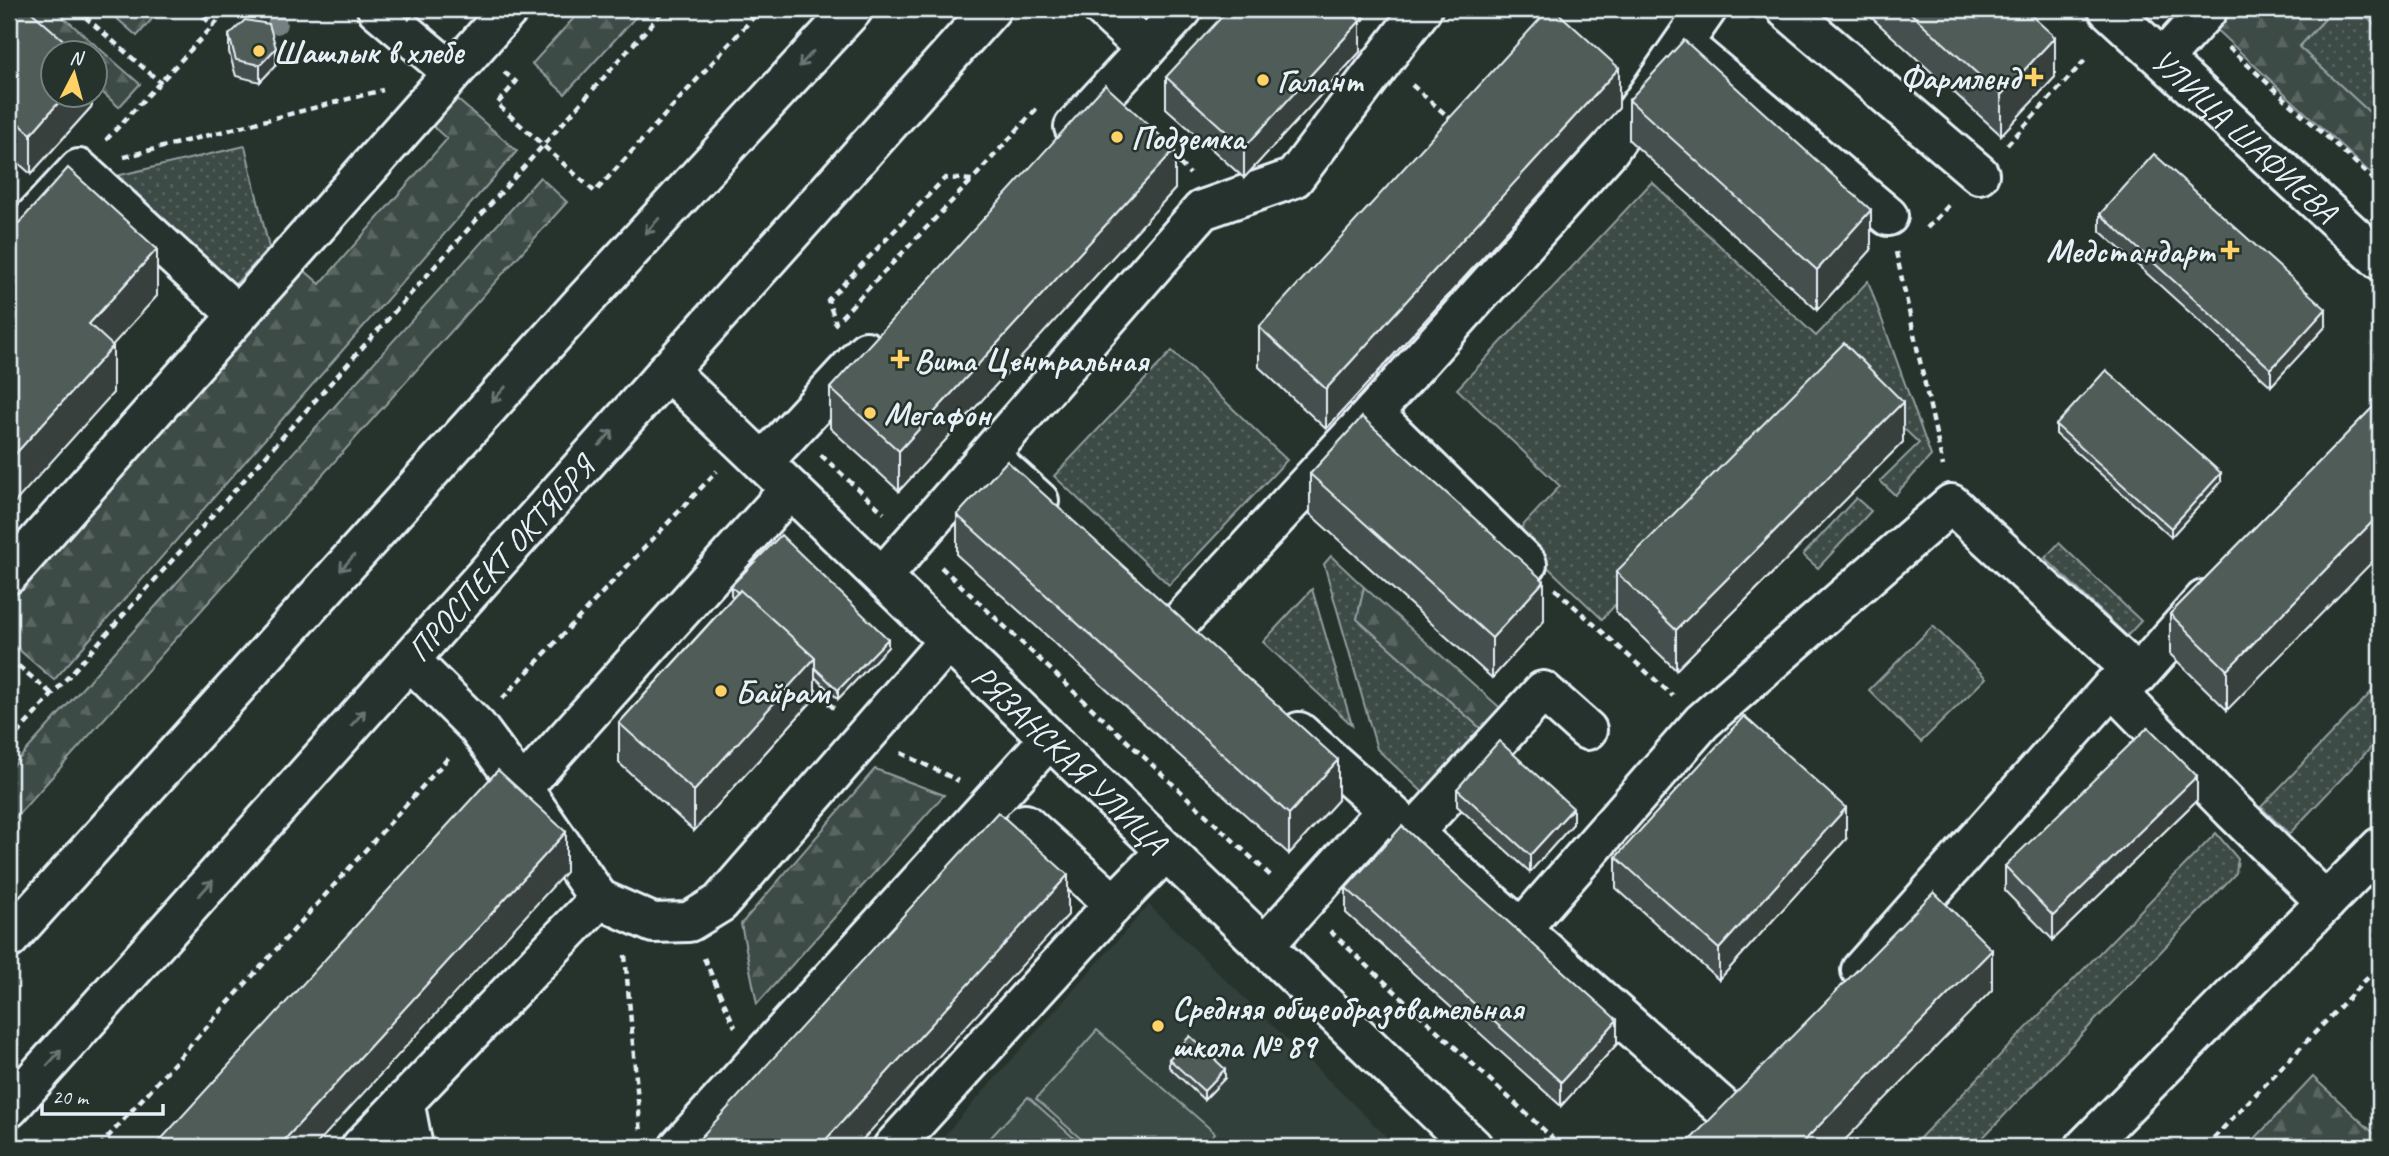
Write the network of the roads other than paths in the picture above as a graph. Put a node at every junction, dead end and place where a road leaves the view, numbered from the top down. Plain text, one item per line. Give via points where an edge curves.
1 (377, 9) edge
2 (509, 9) edge
3 (853, 9) edge
4 (991, 9) edge
5 (1103, 9) edge
6 (1183, 9) edge
7 (1422, 9) edge
8 (1707, 9) edge
9 (1786, 9) edge
10 (2108, 9) edge
11 (2203, 14) edge
12 (1683, 43) junction
13 (1146, 49) junction
14 (2163, 59) junction
15 (463, 60) junction
16 (1050, 153) edge
17 (1979, 174) dead end
18 (1888, 216) road end
19 (9, 244) edge
20 (2380, 260) edge
21 (237, 314) junction
22 (888, 327) edge
23 (667, 370) junction
24 (1373, 413) junction
25 (753, 453) junction
26 (989, 456) junction
27 (790, 489) junction
28 (1068, 526) edge
29 (1527, 564) edge
30 (2229, 571) edge
31 (9, 574) edge
32 (882, 577) junction
33 (1148, 597) edge
34 (948, 641) junction
35 (410, 660) junction
36 (2125, 681) junction
37 (1272, 708) edge
38 (1587, 730) dead end
39 (1049, 739) junction
40 (523, 788) junction
41 (1400, 821) junction
42 (1025, 824) dead end
43 (2380, 846) edge
44 (1166, 851) junction
45 (2326, 902) junction
46 (610, 904) junction
47 (1114, 904) junction
48 (1521, 929) junction
49 (9, 939) edge
50 (1264, 946) junction
51 (1843, 991) edge
52 (404, 1101) junction
53 (9, 1108) edge
54 (1732, 1116) edge
55 (360, 1147) edge
56 (412, 1147) edge
57 (679, 1147) edge
58 (893, 1147) edge
59 (1473, 1147) edge
60 (2085, 1147) edge

1 - 15 main road
2 - 15 main road
3 -> 49 main road
4 - 23 main road, ПРОСПЕКТ ОКТЯБРЯ
5 - 13 main road
6 - 13 main road
7 - 26 main road via 1294,178 1202,210
8 - 12 main road
9 - 17 main road
10 - 14 main road, УЛИЦА ШАФИЕВА
11 - 14 main road
12 - 18 main road
12 - 24 main road via 1610,149
13 - 16 main road
14 - 20 main road, УЛИЦА ШАФИЕВА
15 - 21 main road
19 - 21 main road via 79,169
21 - 31 main road
22 - 25 main road via 793,429
23 - 25 main road, РЯЗАНСКАЯ УЛИЦА
35 -> 23 main road, ПРОСПЕКТ ОКТЯБРЯ
24 - 29 main road
24 - 33 main road via 1188,633
25 - 27 main road, РЯЗАНСКАЯ УЛИЦА
26 - 28 main road
26 - 32 main road
27 - 32 main road, РЯЗАНСКАЯ УЛИЦА
27 - 40 main road
30 - 36 main road
32 - 34 main road, РЯЗАНСКАЯ УЛИЦА
34 - 39 main road, РЯЗАНСКАЯ УЛИЦА
34 - 46 main road via 720,903 689,922 653,923
35 - 40 main road via 477,727
53 -> 35 main road, ПРОСПЕКТ ОКТЯБРЯ
36 - 45 main road via 2233,811
36 - 48 main road via 1951,504 1702,722
36 - 51 main road
37 - 41 main road
38 - 41 main road via 1543,691
39 - 44 main road, РЯЗАНСКАЯ УЛИЦА
39 - 57 main road
40 - 46 main road
41 - 48 main road
41 - 50 main road via 1302,905
42 - 47 main road
43 - 45 main road
44 - 47 main road
44 - 50 main road, РЯЗАНСКАЯ УЛИЦА
45 - 60 main road
46 - 52 main road
47 - 58 main road
48 - 54 main road
50 - 59 main road, РЯЗАНСКАЯ УЛИЦА
52 - 55 main road
52 - 56 main road

